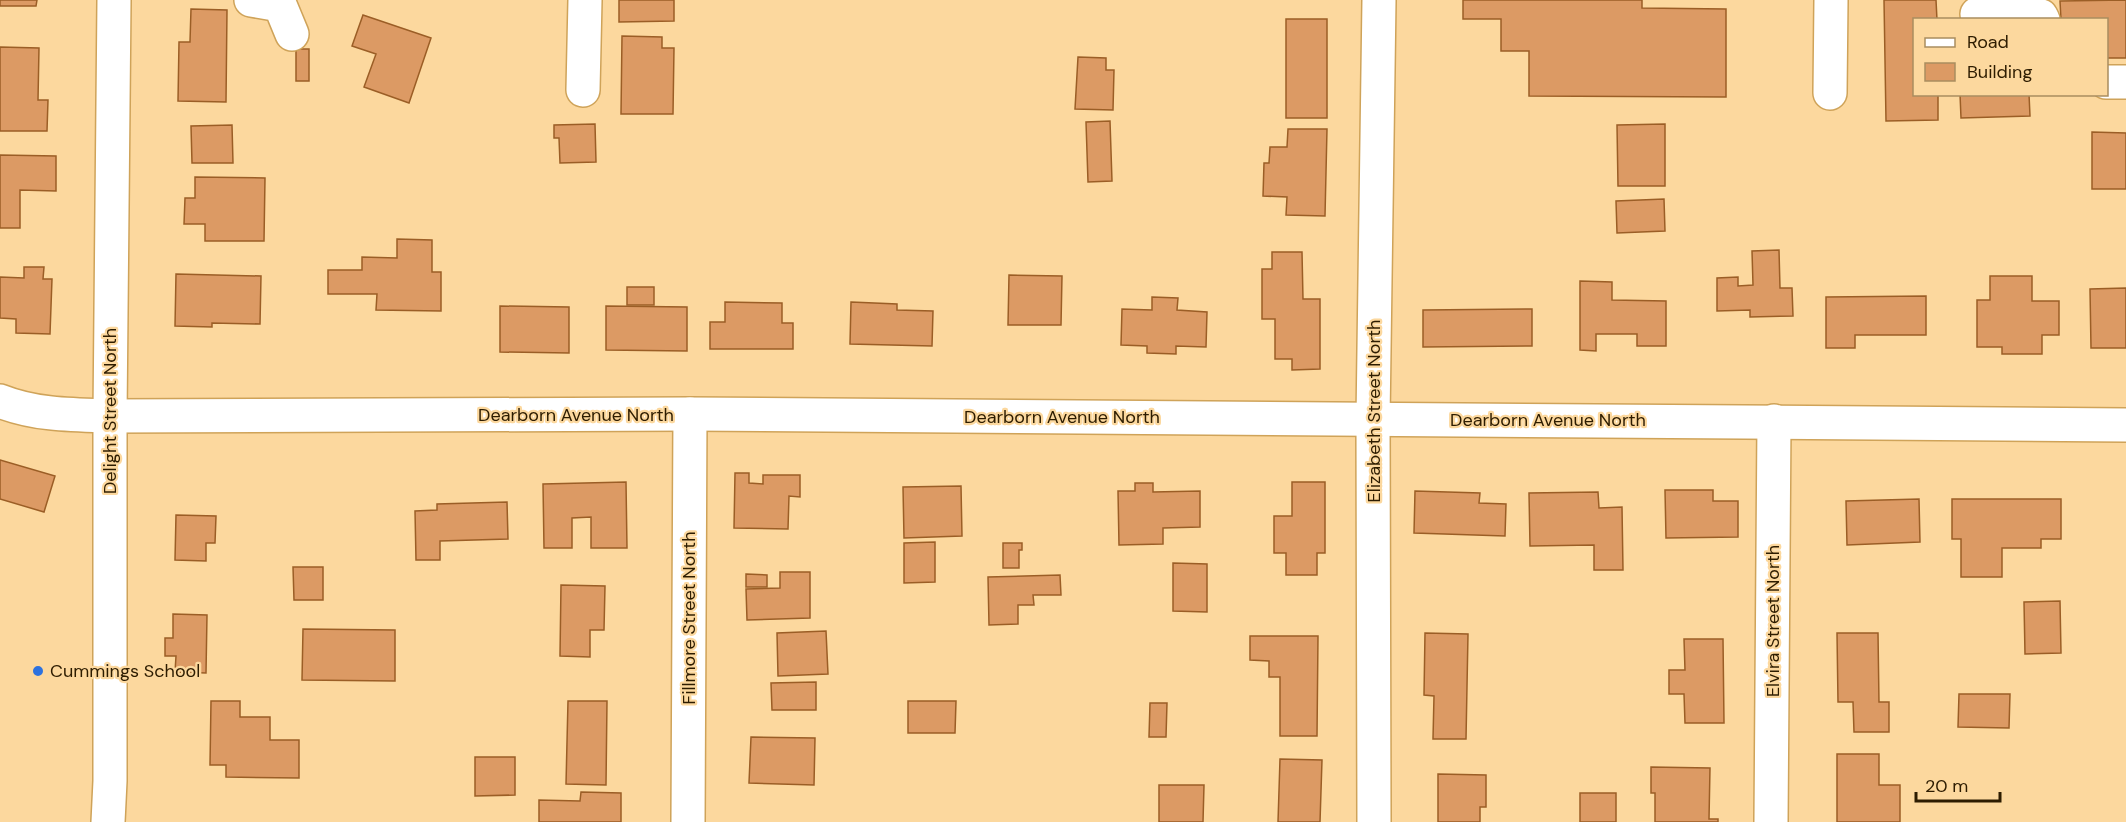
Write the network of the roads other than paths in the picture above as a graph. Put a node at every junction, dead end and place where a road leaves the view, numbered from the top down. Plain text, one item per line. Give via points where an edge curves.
1 (114, 0) edge
2 (251, 0) edge
3 (585, 0) edge
4 (1379, 0) edge
5 (1831, 0) edge
6 (1977, 14) dead end
7 (2042, 18) edge
8 (292, 34) dead end
9 (2108, 82) edge
10 (2126, 82) edge
11 (583, 90) dead end
12 (1830, 93) dead end
13 (0, 401) edge
14 (690, 414) junction
15 (110, 416) junction
16 (1373, 419) junction
17 (1774, 421) junction
18 (2126, 425) edge
19 (108, 822) edge
20 (688, 822) edge
21 (1374, 822) edge
22 (1771, 822) edge

1 - 15 street, Delight Street North
2 - 8 street via 280,5
3 - 11 street
4 - 16 street, Elizabeth Street North
5 - 12 street
6 - 7 street
9 - 10 street
13 - 15 street, Dearborn Avenue North via 48,412
14 - 15 street, Dearborn Avenue North
14 - 16 street, Dearborn Avenue North
14 - 20 street, Fillmore Street North
15 - 19 street, Delight Street North
16 - 17 street, Dearborn Avenue North
16 - 21 street, Elizabeth Street North
17 - 18 street, Dearborn Avenue North
17 - 22 street, Elvira Street North

